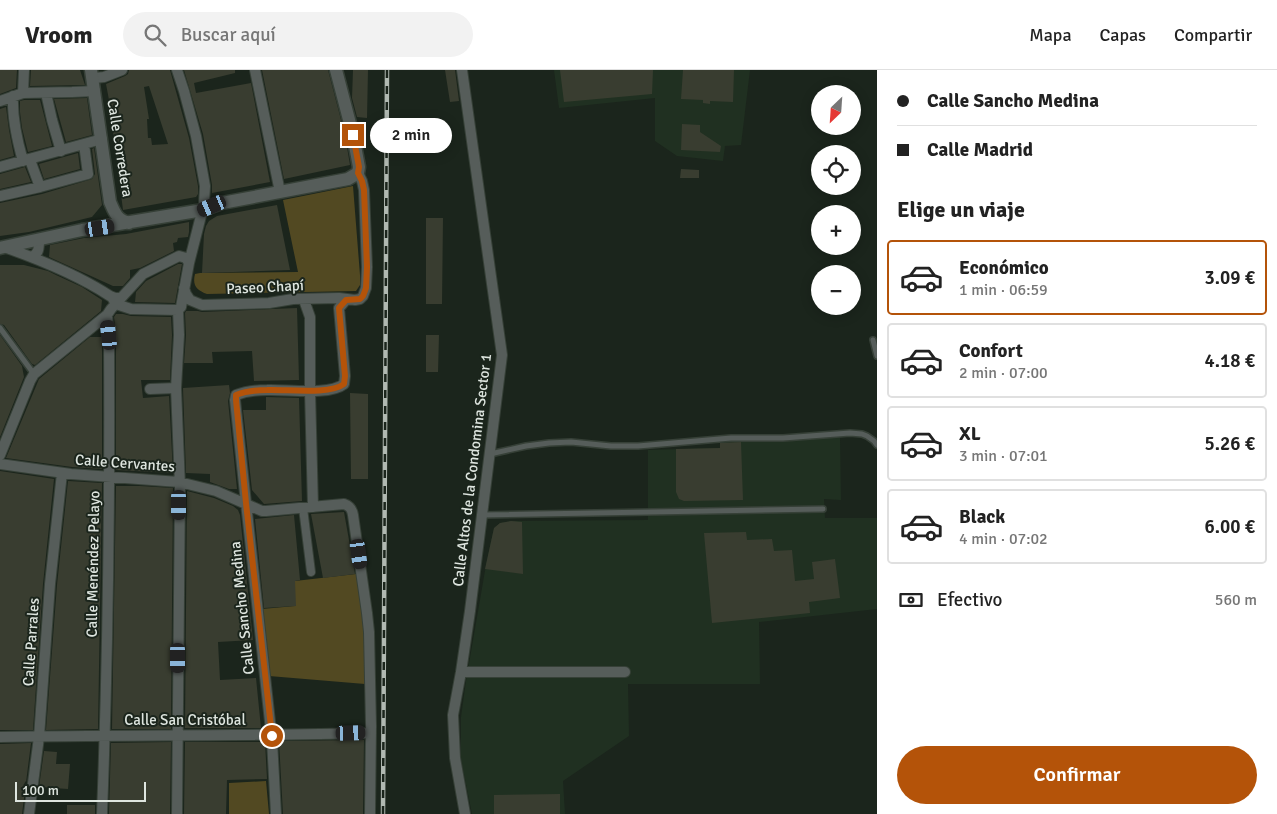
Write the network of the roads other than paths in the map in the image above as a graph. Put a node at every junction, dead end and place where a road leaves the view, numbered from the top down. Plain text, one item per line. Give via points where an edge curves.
1 (24, 70) edge
2 (122, 70) edge
3 (177, 70) edge
4 (255, 70) edge
5 (336, 70) edge
6 (462, 70) edge
7 (93, 80) edge
8 (46, 93) junction
9 (18, 94) junction
10 (0, 101) edge
11 (102, 139) junction
12 (84, 144) junction
13 (62, 150) junction
14 (26, 161) junction
15 (0, 167) edge
16 (358, 173) junction
17 (40, 187) junction
18 (280, 192) junction
19 (0, 196) edge
20 (110, 202) junction
21 (198, 216) junction
22 (123, 224) junction
23 (82, 230) junction
24 (38, 240) junction
25 (2, 248) edge
26 (31, 257) junction
27 (189, 263) junction
28 (184, 288) junction
29 (116, 299) junction
30 (304, 300) junction
31 (351, 300) junction
32 (178, 310) junction
33 (107, 315) junction
34 (0, 328) edge
35 (873, 340) dead end
36 (877, 356) edge
37 (34, 374) junction
38 (176, 388) junction
39 (150, 389) dead end
40 (310, 391) junction
41 (877, 435) edge
42 (876, 443) edge
43 (490, 454) junction
44 (0, 455) edge
45 (0, 464) edge
46 (62, 473) junction
47 (110, 477) junction
48 (179, 482) junction
49 (246, 503) junction
50 (308, 507) junction
51 (823, 509) dead end
52 (482, 515) junction
53 (311, 572) dead end
54 (461, 672) junction
55 (625, 672) dead end
56 (370, 733) junction
57 (178, 735) junction
58 (39, 736) junction
59 (105, 736) junction
60 (272, 736) junction
61 (0, 737) edge
62 (29, 814) edge
63 (102, 814) edge
64 (176, 814) edge
65 (276, 814) edge
66 (370, 814) edge
67 (465, 814) edge

1 - 9 street
2 - 7 street
3 - 21 street via 196,136 205,186
4 - 18 street
5 - 16 street via 358,160
6 - 43 street, Calle Altos de la Condomina Sector 1 via 502,355
7 - 8 street
7 - 11 street, Calle Corredera
8 - 9 street
8 - 13 street
9 - 10 street
9 - 14 street via 12,106 16,134
11 - 12 street
11 - 20 street, Calle Corredera
12 - 13 street
12 - 17 street via 88,174
13 - 14 street
14 - 15 street
14 - 17 street
16 - 18 street via 348,179
16 - 31 street via 364,190 366,288 360,299
17 - 19 street
18 - 21 street via 222,203
20 - 22 street, Calle Corredera
20 - 23 street via 103,219
21 - 22 street
21 - 27 street
22 - 23 street
23 - 24 street
24 - 25 street
24 - 26 street via 38,252
25 - 26 street
26 - 29 street via 85,280
27 - 28 street
27 - 29 street via 179,256 144,274
28 - 30 street, Paseo Chapí via 190,300 202,305
28 - 32 street
29 - 32 street via 131,309
29 - 33 street
30 - 31 street, Paseo Chapí
30 - 40 street via 310,317
31 - 40 street via 339,308 344,384
32 - 38 street
33 - 37 street
33 - 47 street, Calle Menéndez Pelayo
34 - 37 lane
35 - 36 lane
37 - 44 street
38 - 39 street
38 - 48 street
40 - 49 street, Calle Sancho Medina via 266,390 236,395
40 - 50 street
41 - 42 lane
42 - 43 lane via 862,434 850,433 638,446 560,442
43 - 52 street, Calle Altos de la Condomina Sector 1
45 - 46 street, Calle Cervantes
46 - 47 street, Calle Cervantes
46 - 58 street, Calle Parrales
47 - 48 street, Calle Cervantes
47 - 59 street, Calle Menéndez Pelayo
48 - 49 street, Calle Cervantes
48 - 57 street
49 - 50 street, Calle Cervantes via 266,511
49 - 60 street, Calle Sancho Medina
50 - 53 street
50 - 56 street, Calle Cervantes via 344,504 352,510 369,632
51 - 52 lane
52 - 54 street, Calle Altos de la Condomina Sector 1
54 - 55 street
54 - 67 street, Calle Altos de la Condomina Sector 1 via 453,715 455,758
56 - 60 street, Calle San Cristóbal
56 - 66 street
57 - 59 street, Calle San Cristóbal
57 - 60 street, Calle San Cristóbal
57 - 64 street
58 - 59 street, Calle San Cristóbal
58 - 61 street, Calle San Cristóbal
58 - 62 street, Calle Parrales
59 - 63 street, Calle Menéndez Pelayo
60 - 65 street, Calle Sancho Medina

